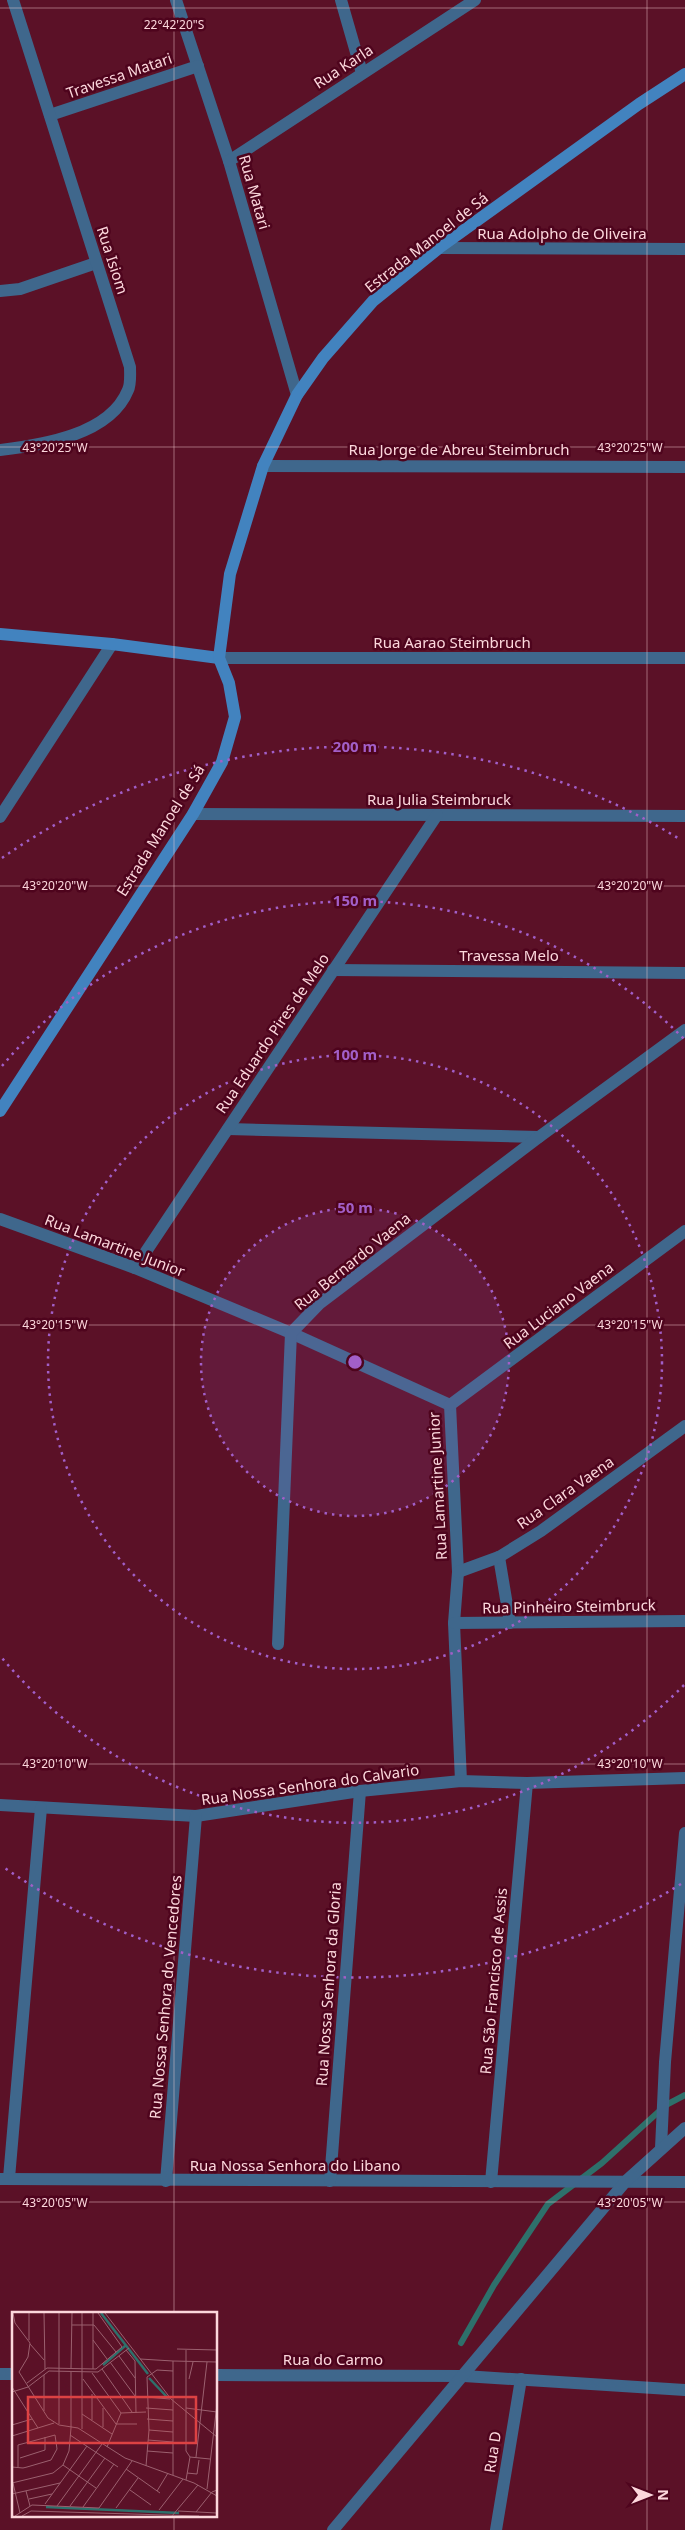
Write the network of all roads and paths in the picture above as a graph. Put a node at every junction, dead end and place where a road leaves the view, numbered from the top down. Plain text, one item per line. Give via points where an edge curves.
1 (13, 0) edge
2 (176, 0) edge
3 (342, 0) edge
4 (475, 0) edge
5 (198, 66) junction
6 (362, 73) junction
7 (685, 74) edge
8 (50, 115) junction
9 (229, 161) junction
10 (439, 248) junction
11 (685, 249) edge
12 (96, 263) junction
13 (0, 292) edge
14 (296, 395) junction
15 (0, 450) edge
16 (263, 466) junction
17 (685, 467) edge
18 (0, 634) edge
19 (112, 644) junction
20 (218, 658) junction
21 (685, 658) edge
22 (193, 814) junction
23 (437, 815) junction
24 (685, 816) edge
25 (0, 817) edge
26 (333, 970) junction
27 (685, 973) edge
28 (685, 1030) edge
29 (0, 1111) edge
30 (228, 1129) junction
31 (539, 1137) junction
32 (0, 1219) edge
33 (685, 1231) edge
34 (135, 1268) junction
35 (291, 1333) junction
36 (450, 1405) junction
37 (685, 1426) edge
38 (499, 1557) junction
39 (458, 1572) junction
40 (685, 1621) edge
41 (454, 1623) junction
42 (510, 1623) junction
43 (278, 1644) dead end
44 (685, 1778) edge
45 (461, 1781) junction
46 (527, 1783) junction
47 (360, 1790) junction
48 (0, 1805) edge
49 (41, 1808) junction
50 (196, 1816) junction
51 (685, 1833) edge
52 (685, 2128) edge
53 (661, 2148) junction
54 (4, 2179) edge
55 (166, 2181) junction
56 (330, 2181) junction
57 (626, 2181) junction
58 (491, 2182) junction
59 (685, 2182) edge
60 (218, 2375) edge
61 (464, 2376) junction
62 (521, 2379) junction
63 (685, 2390) edge
64 (333, 2530) edge
65 (496, 2530) edge

1 - 8 street, Rua Isiom
2 - 5 street, Rua Matari
3 - 6 street
4 - 6 street, Rua Karla
5 - 8 street, Travessa Matari
5 - 9 street, Rua Matari
6 - 9 street, Rua Karla
7 - 10 main road, Estrada Manoel de Sá
8 - 12 street, Rua Isiom
9 - 14 street, Rua Matari
10 - 11 street, Rua Adolpho de Oliveira
10 - 14 main road, Estrada Manoel de Sá via 373,301 323,358
12 - 13 street via 20,289
12 - 15 street, Rua Isiom via 130,367 129,389 116,411 76,434 40,445
14 - 16 main road, Estrada Manoel de Sá
16 - 17 street, Rua Jorge de Abreu Steimbruch
16 - 20 main road, Estrada Manoel de Sá via 230,574
18 - 19 main road
19 - 20 main road
19 - 25 street
20 - 21 street, Rua Aarao Steimbruch
20 - 22 main road, Estrada Manoel de Sá via 229,683 234,717 222,762
22 - 23 street, Rua Julia Steimbruck
22 - 29 main road, Estrada Manoel de Sá
23 - 24 street, Rua Julia Steimbruck
23 - 26 street, Rua Eduardo Pires de Melo
26 - 27 street, Travessa Melo
26 - 30 street, Rua Eduardo Pires de Melo
28 - 31 street, Rua Bernardo Vaena
30 - 31 street
30 - 34 street, Rua Eduardo Pires de Melo
31 - 35 street, Rua Bernardo Vaena via 319,1304
32 - 34 street, Rua Lamartine Junior
33 - 36 street, Rua Luciano Vaena
34 - 35 street, Rua Lamartine Junior
35 - 36 street, Rua Lamartine Junior
35 - 43 street
36 - 39 street, Rua Lamartine Junior
37 - 38 street, Rua Clara Vaena
38 - 39 street, Rua Clara Vaena
38 - 42 street
39 - 41 street, Rua Lamartine Junior
40 - 42 street, Rua Pinheiro Steimbruck
41 - 42 street, Rua Pinheiro Steimbruck
41 - 45 street, Rua Lamartine Junior
44 - 46 street, Rua Nossa Senhora do Calvario
45 - 46 street, Rua Nossa Senhora do Calvario
45 - 47 street, Rua Nossa Senhora do Calvario
46 - 58 street, Rua São Francisco de Assis
47 - 50 street, Rua Nossa Senhora do Calvario
47 - 56 street, Rua Nossa Senhora da Gloria
48 - 49 street, Rua Nossa Senhora do Calvario
49 - 50 street, Rua Nossa Senhora do Calvario
49 - 54 street
50 - 55 street, Rua Nossa Senhora do Vencedores
51 - 53 street via 665,2062
52 - 53 street
53 - 57 street
54 - 55 street, Rua Nossa Senhora do Libano
55 - 56 street, Rua Nossa Senhora do Libano
56 - 58 street, Rua Nossa Senhora do Libano
57 - 58 street, Rua Nossa Senhora do Libano
57 - 59 street, Rua Nossa Senhora do Libano
57 - 61 street via 548,2270
60 - 61 street, Rua do Carmo
61 - 62 street, Rua do Carmo
61 - 64 street
62 - 63 street, Rua do Carmo
62 - 65 street, Rua D

